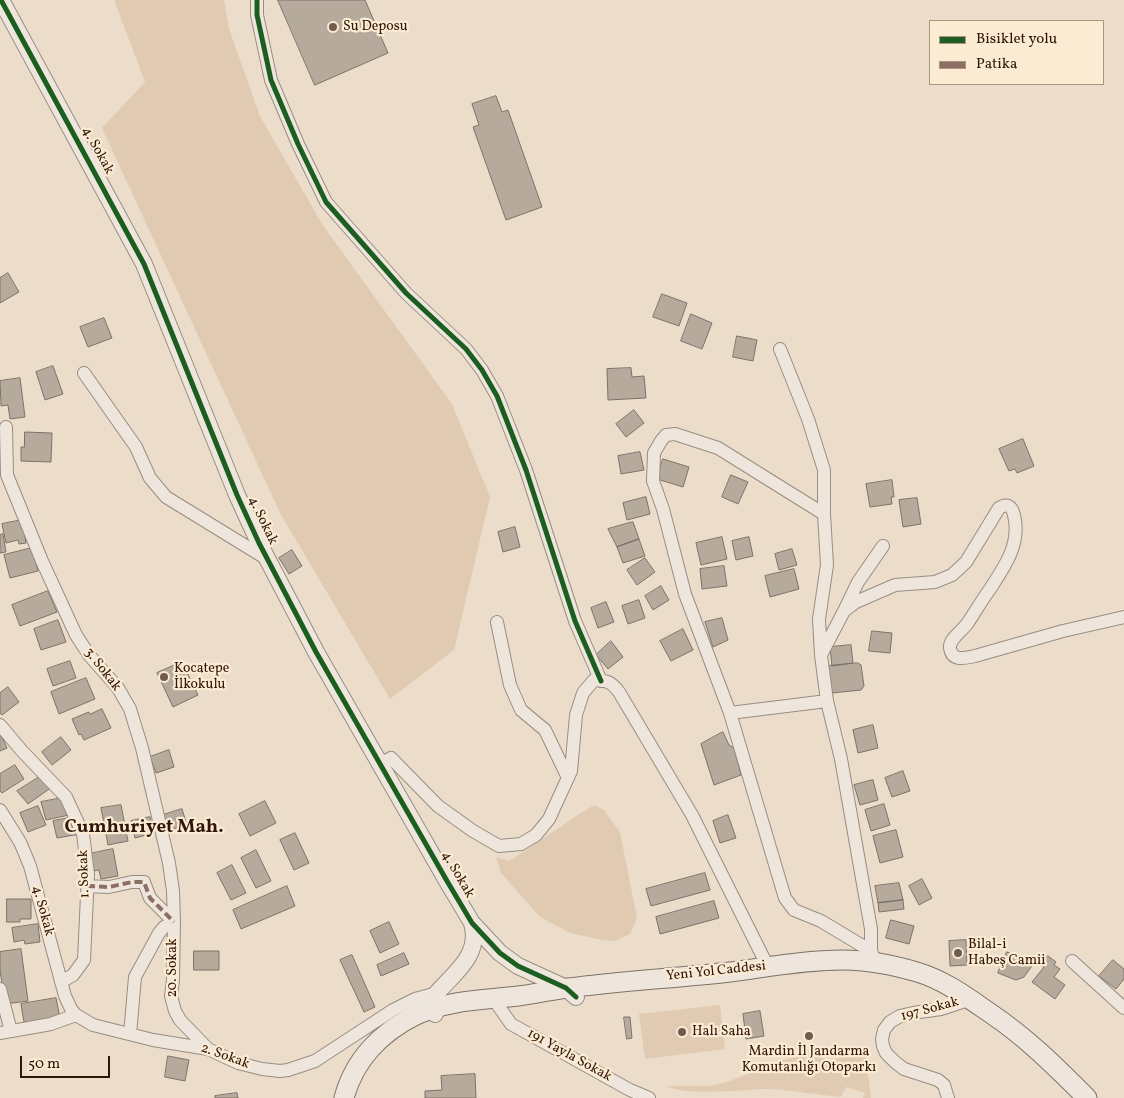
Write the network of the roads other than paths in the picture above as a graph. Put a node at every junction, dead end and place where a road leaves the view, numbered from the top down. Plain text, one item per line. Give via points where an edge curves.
1 (1, 0) edge
2 (255, 0) edge
3 (780, 350) dead end
4 (84, 374) dead end
5 (6, 427) dead end
6 (824, 514) junction
7 (883, 546) dead end
8 (268, 560) junction
9 (844, 611) junction
10 (1124, 617) edge
11 (497, 622) dead end
12 (821, 655) junction
13 (601, 681) junction
14 (827, 701) junction
15 (730, 713) junction
16 (0, 724) edge
17 (380, 764) junction
18 (568, 778) junction
19 (0, 810) edge
20 (87, 886) junction
21 (174, 922) junction
22 (472, 923) junction
23 (873, 957) junction
24 (1072, 961) dead end
25 (768, 966) junction
26 (61, 982) junction
27 (0, 989) edge
28 (571, 992) junction
29 (965, 1001) junction
30 (498, 1004) junction
31 (434, 1005) junction
32 (1124, 1008) edge
33 (76, 1015) junction
34 (5, 1032) edge
35 (130, 1034) junction
36 (208, 1049) junction
37 (344, 1098) edge
38 (353, 1098) edge
39 (649, 1098) edge
40 (948, 1098) edge
41 (1076, 1098) edge
42 (1088, 1098) edge

1 - 8 street, 4. Sokak via 140,256 237,495
2 - 13 street via 271,80 326,202 406,293 466,349 497,396 526,470 576,621
3 - 6 street via 808,419 824,470
4 - 8 street via 136,448 150,478 166,497
5 - 21 street, 3. Sokak via 7,475 65,615 84,648 118,688 130,709 169,863
6 - 12 street via 827,566 819,619
6 - 15 street via 718,448 675,434 666,435 654,452 653,481 685,594
7 - 9 street via 858,582
8 - 17 street, 4. Sokak
9 - 10 street via 856,602 895,585 935,582 952,575 966,562 999,508 1009,505 1015,517 1015,545 1009,560 966,625 950,643 954,657 975,656
9 - 12 street
11 - 18 street via 510,685 521,710 545,730
12 - 14 street
13 - 18 street via 594,680 583,693 576,715
13 - 25 street via 607,681 619,692 692,815
14 - 15 street
14 - 23 street via 862,874
15 - 23 street via 785,898 794,910 821,922
16 - 20 street, 1. Sokak via 66,797 83,834
17 - 18 street via 391,758 438,806 499,846 521,844 536,835 548,819
17 - 22 street, 4. Sokak
19 - 26 street, 4. Sokak via 20,842 30,866
20 - 21 street, 20. Sokak via 144,882 150,898
20 - 26 street, 1. Sokak via 84,960 73,975
21 - 35 street via 159,933 135,977
21 - 36 street, 20. Sokak via 172,996 175,1011
22 - 28 street, 4. Sokak via 512,962
22 - 31 street via 475,933 472,947
23 - 25 main road, Yeni Yol Caddesi
23 - 42 main road, Yeni Yol Caddesi via 920,973 970,998 1016,1030
24 - 32 street
25 - 28 main road, Yeni Yol Caddesi
26 - 33 street, 4. Sokak
27 - 34 street
28 - 29 main road, Yeni Yol Caddesi via 840,968 887,972 927,983
28 - 30 main road, Yeni Yol Caddesi
28 - 31 main road, Yeni Yol Caddesi
29 - 40 street, 197 Sokak via 900,1016 890,1022 882,1039 886,1053 896,1062 904,1069 938,1080 944,1085
29 - 41 main road, Yeni Yol Caddesi via 1031,1053
30 - 31 main road, Yeni Yol Caddesi
30 - 39 street, 191 Yayla Sokak via 511,1024
31 - 36 street, 2. Sokak via 415,999 315,1061 288,1070 262,1070 238,1064
31 - 37 main road, Yeni Yol Caddesi via 400,1023 375,1044 358,1065
31 - 38 main road, Yeni Yol Caddesi via 386,1043 366,1066
33 - 34 street via 51,1024
33 - 35 street, 2. Sokak via 93,1025
35 - 36 street, 2. Sokak

